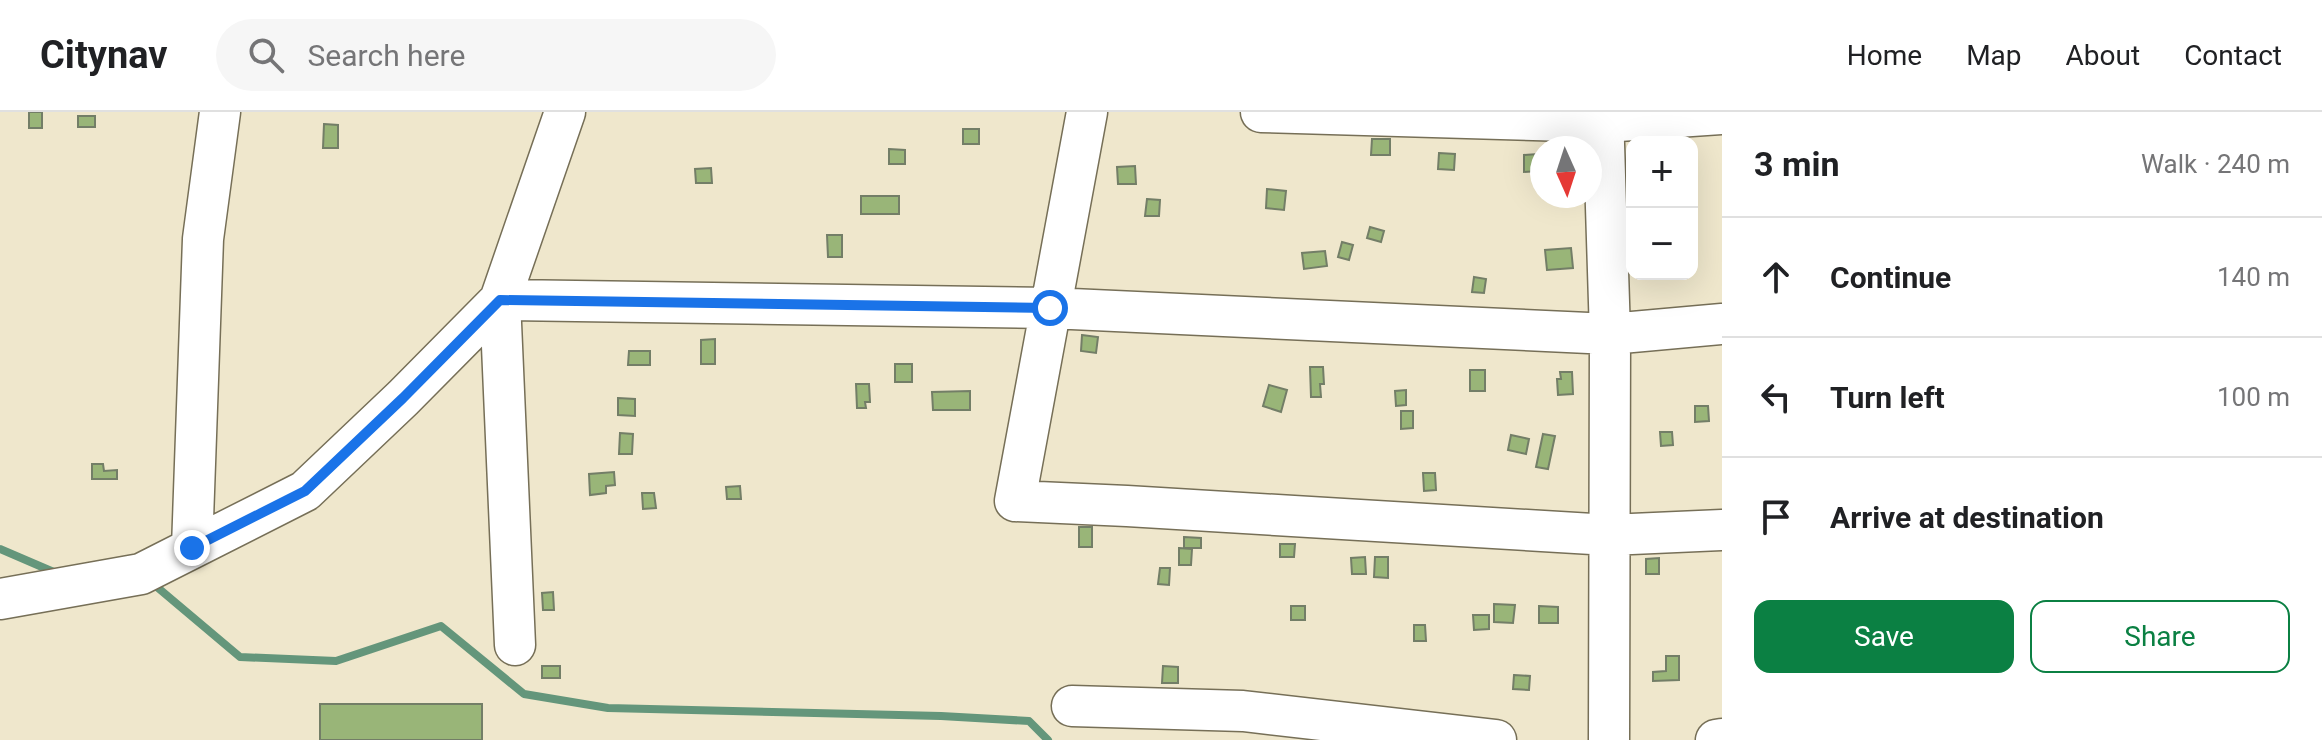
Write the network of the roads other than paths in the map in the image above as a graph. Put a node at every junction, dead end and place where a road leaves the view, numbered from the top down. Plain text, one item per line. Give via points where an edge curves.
1 (220, 112) edge
2 (565, 112) edge
3 (1087, 112) edge
4 (1261, 112) edge
5 (1722, 114) edge
6 (1604, 117) edge
7 (500, 300) junction
8 (1050, 308) junction
9 (1722, 324) edge
10 (1610, 334) junction
11 (1722, 530) edge
12 (1609, 535) junction
13 (192, 548) junction
14 (0, 599) edge
15 (515, 645) dead end
16 (1072, 706) dead end
17 (1722, 739) edge
18 (1496, 740) edge
19 (1609, 740) edge
20 (1716, 740) edge

1 - 13 street via 203,239
2 - 7 street
3 - 8 street
4 - 6 street
5 - 6 street
6 - 10 street
7 - 8 street
7 - 13 street via 305,491
7 - 15 street
8 - 10 street
8 - 12 street via 1015,501
9 - 10 street
10 - 12 street
11 - 12 street
12 - 19 street
13 - 14 street via 141,574
16 - 18 street via 1243,711
17 - 20 street

